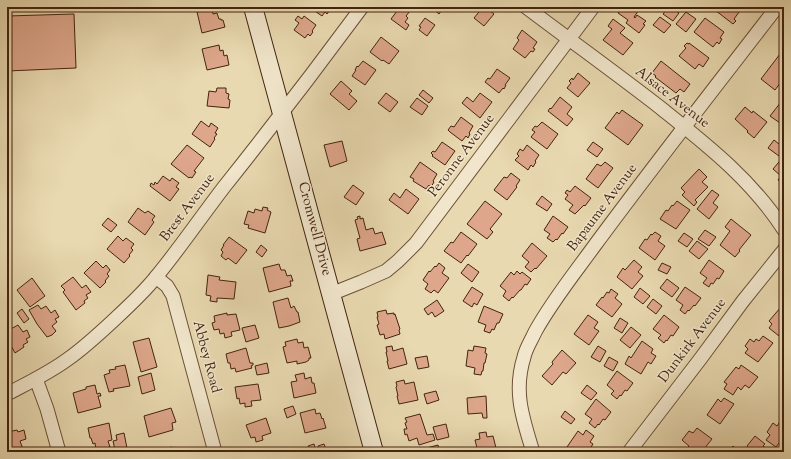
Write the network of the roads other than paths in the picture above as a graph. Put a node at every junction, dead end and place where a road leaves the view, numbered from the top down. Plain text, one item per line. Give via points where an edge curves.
1 (253, 7) edge
2 (362, 7) edge
3 (526, 7) edge
4 (593, 7) edge
5 (777, 7) edge
6 (569, 39) junction
7 (282, 113) junction
8 (685, 127) junction
9 (784, 230) edge
10 (784, 250) edge
11 (156, 277) junction
12 (331, 294) junction
13 (36, 379) junction
14 (7, 394) edge
15 (58, 452) edge
16 (215, 452) edge
17 (374, 452) edge
18 (533, 452) edge
19 (629, 452) edge

1 - 7 street, Cromwell Drive
2 - 7 street, Brest Avenue
3 - 6 street, Alsace Avenue
4 - 6 street, Peronne Avenue
5 - 8 street, Bapaume Avenue
6 - 8 street, Alsace Avenue
6 - 12 street, Peronne Avenue via 416,243 386,271
7 - 11 street, Brest Avenue
7 - 12 street, Cromwell Drive
8 - 9 street, Alsace Avenue via 735,170
8 - 18 street, Bapaume Avenue via 555,300 527,347 520,373 519,392 521,411
10 - 19 street, Dunkirk Avenue
11 - 13 street, Brest Avenue via 94,338 68,359
11 - 16 street, Abbey Road via 167,286 173,296
12 - 17 street, Cromwell Drive
13 - 14 street, Brest Avenue
13 - 15 street

